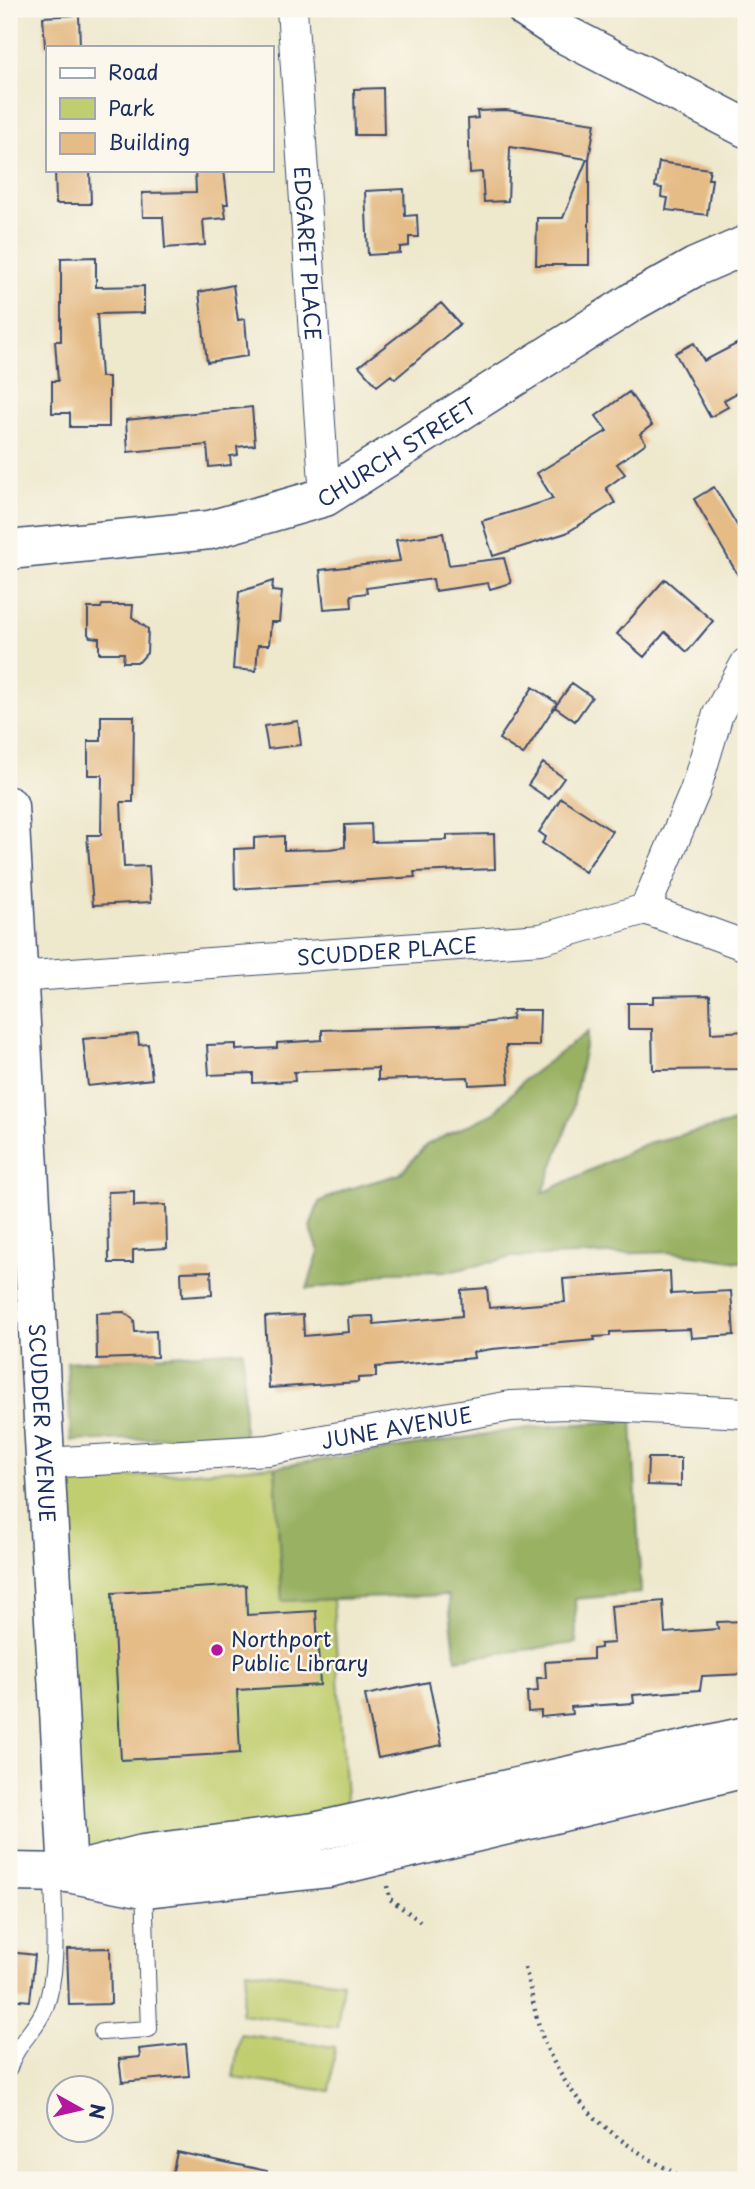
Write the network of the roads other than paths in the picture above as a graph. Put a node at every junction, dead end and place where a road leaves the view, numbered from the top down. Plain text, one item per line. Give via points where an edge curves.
1 (292, 9) edge
2 (526, 9) edge
3 (746, 128) edge
4 (746, 245) edge
5 (325, 497) junction
6 (9, 550) edge
7 (746, 663) edge
8 (9, 807) edge
9 (645, 909) junction
10 (746, 946) edge
11 (17, 977) junction
12 (746, 1413) edge
13 (45, 1463) junction
14 (746, 1736) edge
15 (746, 1769) edge
16 (144, 1871) junction
17 (9, 1872) edge
18 (61, 1872) junction
19 (102, 2032) dead end
20 (9, 2068) edge

1 - 5 street, EDGARET PLACE
2 - 3 street via 564,34
4 - 5 street, CHURCH STREET via 634,301
5 - 6 street, CHURCH STREET via 210,530
7 - 9 street via 718,714 695,791
8 - 11 street, SCUDDER AVENUE
9 - 10 street
9 - 11 street, SCUDDER PLACE via 541,939
11 - 13 street, SCUDDER AVENUE
12 - 13 street, JUNE AVENUE via 568,1404 511,1406 268,1450
13 - 18 street, SCUDDER AVENUE
14 - 16 street
15 - 16 street via 328,1868
16 - 18 street
16 - 19 lane via 149,2029
17 - 18 street
18 - 20 lane via 52,1986 44,2011 12,2056

